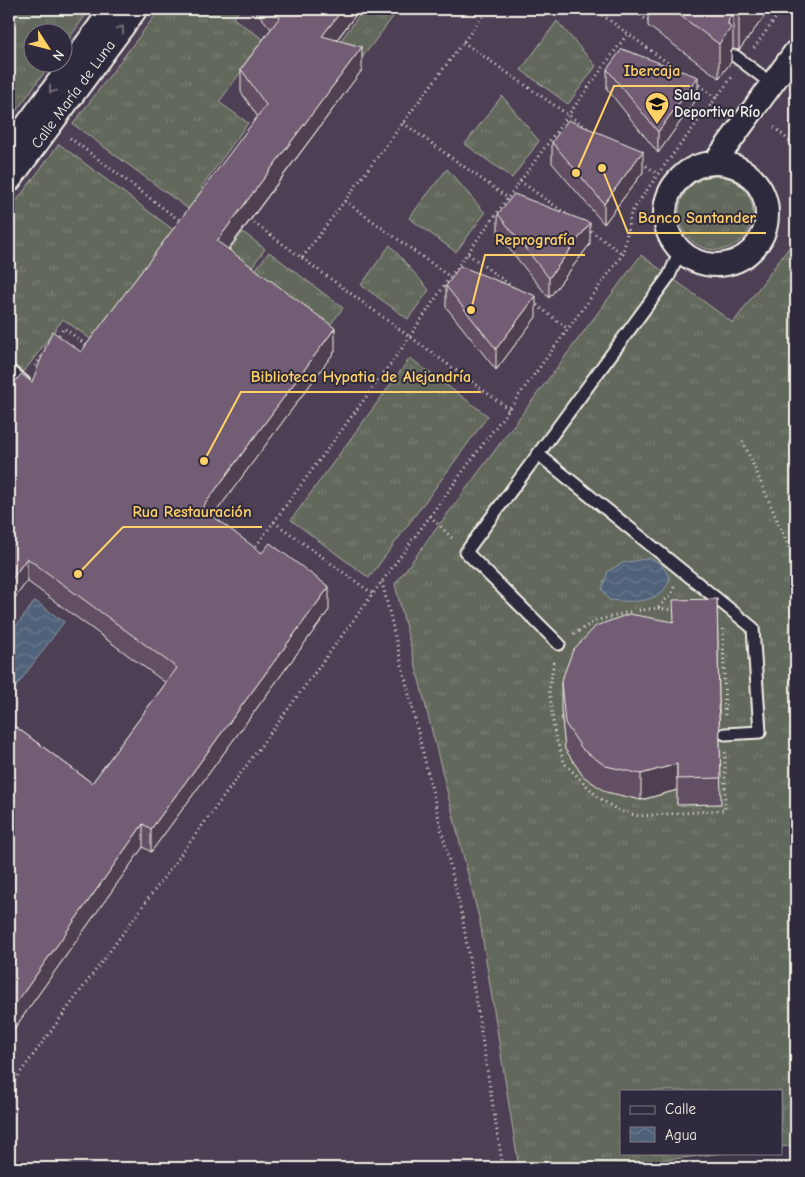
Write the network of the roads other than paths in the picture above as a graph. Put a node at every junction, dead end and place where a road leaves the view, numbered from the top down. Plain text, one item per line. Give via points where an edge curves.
1 (112, 9) edge
2 (136, 9) edge
3 (796, 51) edge
4 (735, 56) dead end
5 (772, 84) junction
6 (739, 129) junction
7 (9, 148) edge
8 (715, 162) junction
9 (739, 168) junction
10 (9, 181) edge
11 (680, 251) junction
12 (9, 370) edge
13 (24, 382) edge
14 (538, 454) junction
15 (560, 644) road end
16 (725, 734) road end

1 -> 7 street, Calle María de Luna
10 -> 2 street, Calle María de Luna
3 - 5 street
4 - 5 lane
5 - 6 street
6 - 8 street
6 - 9 street via 736,148
8 - 9 street
8 - 11 street via 697,166 683,174 668,196 665,221 670,237
9 - 11 street via 753,178 763,193 768,210 766,228 758,244 746,256 729,264 712,266 695,261
11 - 14 lane via 669,276
12 - 13 lane
14 - 15 lane via 466,552
14 - 16 lane via 753,628 760,732

